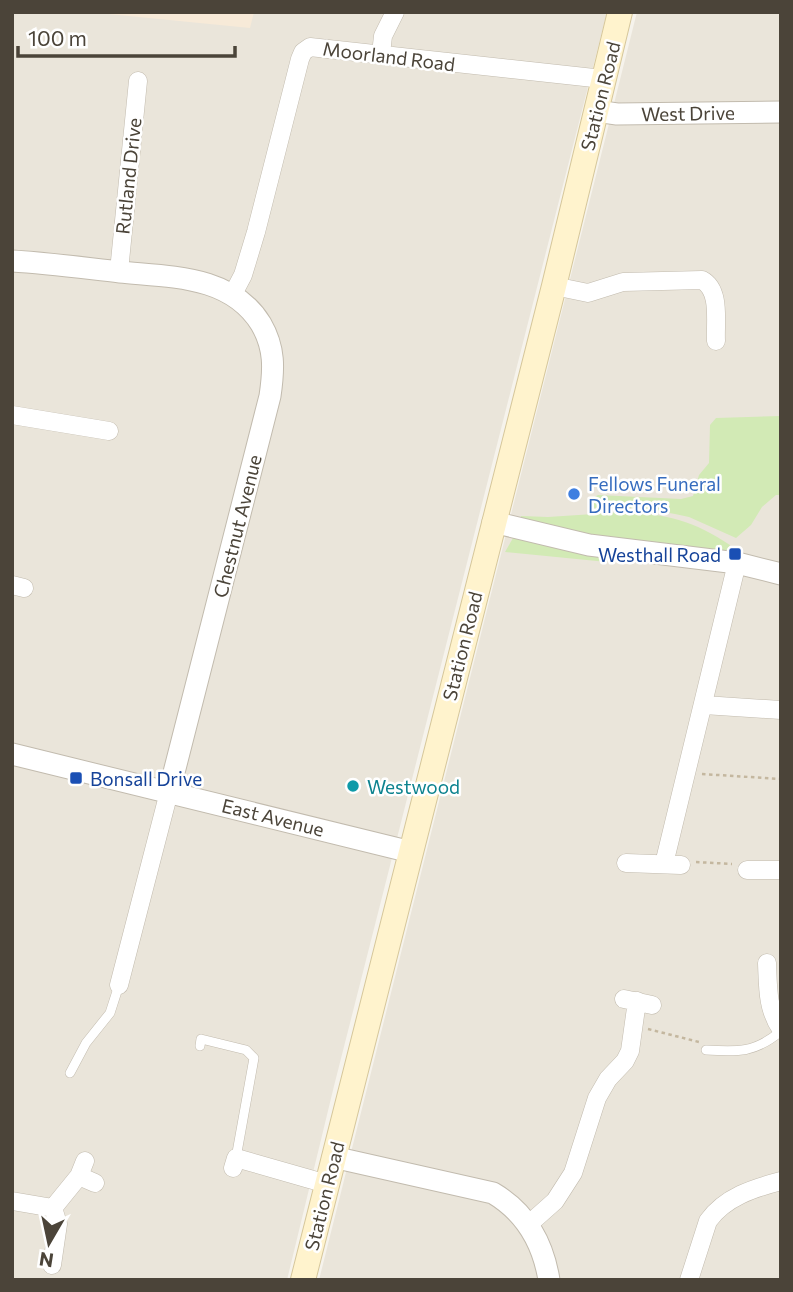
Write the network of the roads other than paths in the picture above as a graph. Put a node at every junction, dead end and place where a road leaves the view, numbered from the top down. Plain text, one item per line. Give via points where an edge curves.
1 (395, 12) edge
2 (620, 12) edge
3 (380, 54) junction
4 (603, 79) junction
5 (138, 81) dead end
6 (596, 111) junction
7 (781, 112) edge
8 (12, 261) edge
9 (119, 271) junction
10 (554, 286) junction
11 (233, 294) junction
12 (716, 341) dead end
13 (12, 415) edge
14 (109, 431) dead end
15 (493, 522) junction
16 (737, 564) junction
17 (781, 574) edge
18 (704, 705) junction
19 (781, 710) edge
20 (12, 754) edge
21 (170, 792) junction
22 (411, 852) junction
23 (626, 863) dead end
24 (747, 870) road end
25 (781, 870) edge
26 (767, 963) dead end
27 (119, 985) joint
28 (638, 1002) dead end
29 (781, 1030) edge
30 (200, 1045) dead end
31 (706, 1049) road end
32 (70, 1073) dead end
33 (333, 1157) junction
34 (234, 1163) joint
35 (86, 1174) dead end
36 (781, 1181) edge
37 (327, 1184) junction
38 (12, 1201) edge
39 (53, 1208) junction
40 (528, 1225) junction
41 (51, 1265) dead end
42 (303, 1280) edge
43 (549, 1280) edge
44 (689, 1280) edge

1 - 3 street
2 - 4 main road, Station Road
3 - 4 street, Moorland Road
3 - 11 street, Moorland Road via 310,47 303,52 256,232
4 - 6 main road, Station Road
5 - 9 street, Rutland Drive
6 - 7 street, West Drive
6 - 10 main road, Station Road
8 - 9 street, Chestnut Avenue
9 - 11 street, Chestnut Avenue via 195,280
10 - 12 street via 588,293 623,282 702,280 715,296
10 - 15 main road, Station Road
11 - 21 street, Chestnut Avenue via 265,330 273,374
13 - 14 street
15 - 16 street via 612,549
15 - 22 main road, Station Road
16 - 17 street
16 - 18 street
18 - 19 street
18 - 23 street via 685,772 673,865
20 - 21 street, East Avenue
21 - 22 street, East Avenue
21 - 27 street, Chestnut Avenue
22 - 33 main road, Station Road
24 - 25 street
26 - 29 street via 768,996
27 - 32 lane via 110,1013 86,1042
28 - 40 street via 631,1051 597,1098 568,1181 555,1201
29 - 31 lane via 765,1045 740,1052
30 - 34 lane via 201,1040 246,1050 254,1058
33 - 37 main road, Station Road
33 - 40 street via 485,1190 502,1198
34 - 37 street
35 - 39 street
36 - 44 street via 742,1194 714,1213
37 - 42 main road, Station Road
38 - 39 street
39 - 41 street via 58,1224
40 - 43 street via 540,1245

